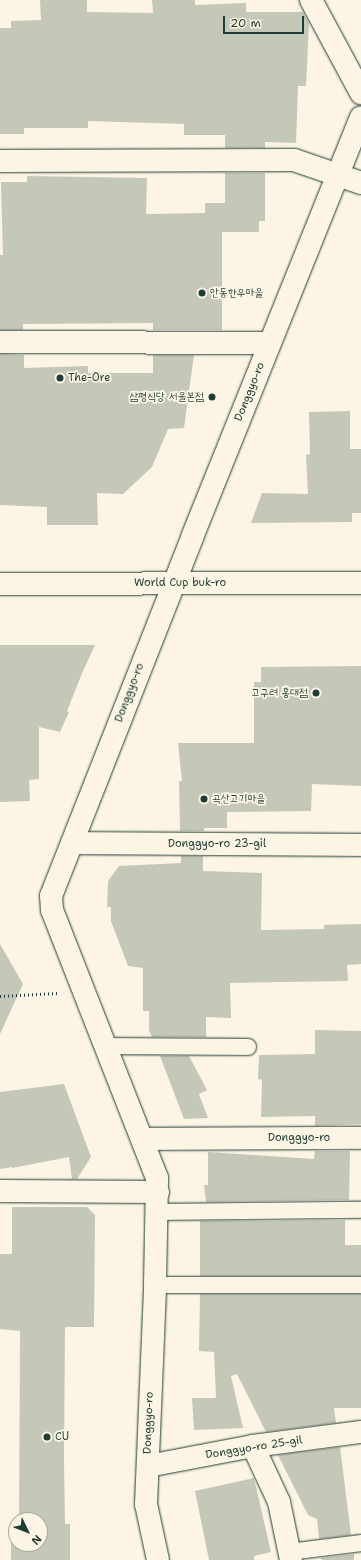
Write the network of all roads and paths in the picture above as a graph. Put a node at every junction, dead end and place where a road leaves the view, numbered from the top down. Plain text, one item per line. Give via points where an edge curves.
1 (311, 0) edge
2 (361, 93) edge
3 (361, 117) edge
4 (0, 161) edge
5 (337, 175) junction
6 (361, 183) edge
7 (0, 342) edge
8 (269, 343) junction
9 (174, 583) junction
10 (361, 583) edge
11 (0, 584) edge
12 (72, 843) junction
13 (361, 845) edge
14 (83, 991) junction
15 (0, 996) edge
16 (105, 1046) junction
17 (248, 1047) dead end
18 (361, 1138) edge
19 (142, 1139) junction
20 (0, 1191) edge
21 (158, 1202) junction
22 (361, 1210) edge
23 (155, 1285) junction
24 (361, 1285) edge
25 (361, 1432) edge
26 (253, 1446) junction
27 (148, 1466) junction
28 (361, 1543) edge
29 (290, 1556) edge
30 (158, 1560) edge

1 - 2 street
3 - 5 street, Donggyo-ro
4 - 5 street via 294,160
5 - 6 street
5 - 8 street, Donggyo-ro
7 - 8 street
8 - 9 street, Donggyo-ro
9 - 10 street, World Cup buk-ro
9 - 11 street, World Cup buk-ro
9 - 12 street, Donggyo-ro
12 - 13 street, Donggyo-ro 23-gil
12 - 14 street, Donggyo-ro via 51,896 52,910
14 - 15 path
14 - 16 street, Donggyo-ro
16 - 17 lane
16 - 19 street, Donggyo-ro
18 - 19 street, Donggyo-ro
19 - 21 street, Donggyo-ro via 157,1178
20 - 21 street
21 - 22 lane
21 - 23 street, Donggyo-ro
23 - 24 lane
23 - 27 street, Donggyo-ro
25 - 26 street, Donggyo-ro 25-gil
26 - 27 street, Donggyo-ro 25-gil
26 - 29 street via 279,1502
27 - 30 street, Donggyo-ro via 146,1504
28 - 29 lane

